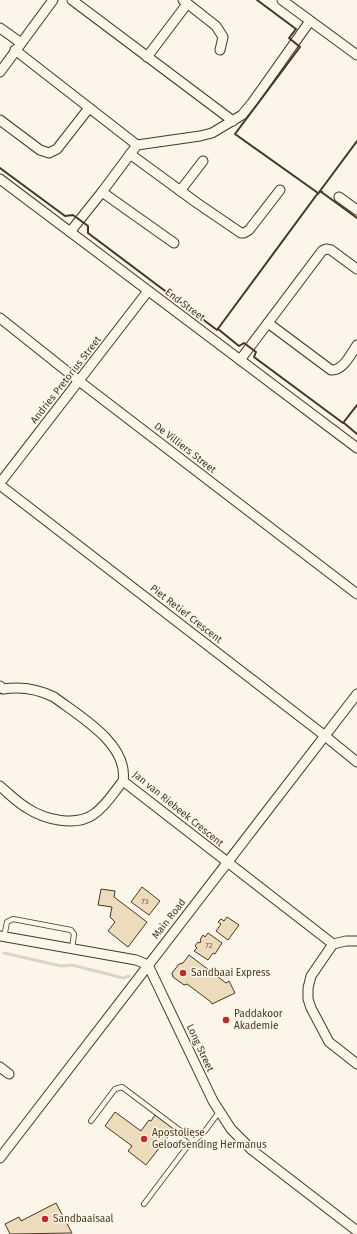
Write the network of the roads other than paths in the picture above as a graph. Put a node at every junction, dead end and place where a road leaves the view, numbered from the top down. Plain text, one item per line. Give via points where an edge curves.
1 (53, 0) edge
2 (72, 0) edge
3 (282, 0) edge
4 (185, 2) edge
5 (310, 21) junction
6 (0, 28) edge
7 (18, 47) junction
8 (220, 50) dead end
9 (357, 56) edge
10 (147, 58) junction
11 (0, 72) edge
12 (89, 108) junction
13 (0, 120) edge
14 (233, 121) junction
15 (137, 145) junction
16 (130, 154) junction
17 (203, 161) dead end
18 (0, 179) edge
19 (280, 190) dead end
20 (180, 191) junction
21 (102, 192) junction
22 (340, 197) dead end
23 (357, 210) edge
24 (70, 232) junction
25 (174, 243) dead end
26 (357, 269) edge
27 (148, 291) junction
28 (0, 318) edge
29 (268, 323) junction
30 (357, 346) edge
31 (240, 360) junction
32 (79, 381) junction
33 (357, 448) edge
34 (0, 484) edge
35 (357, 594) edge
36 (1, 689) edge
37 (357, 694) edge
38 (325, 736) junction
39 (357, 762) edge
40 (123, 781) junction
41 (0, 786) edge
42 (227, 862) junction
43 (1, 939) edge
44 (357, 941) edge
45 (333, 944) junction
46 (72, 949) junction
47 (148, 965) junction
48 (357, 1064) edge
49 (0, 1067) edge
50 (9, 1074) dead end
51 (219, 1112) junction
52 (91, 1121) dead end
53 (194, 1141) junction
54 (0, 1158) edge
55 (144, 1204) dead end
56 (357, 1231) edge

1 - 7 street
2 - 10 street
3 - 5 street
4 - 8 street via 221,32 223,38
4 - 10 street
5 - 9 street
5 - 14 street via 252,103
6 - 7 street
7 - 11 street
7 - 12 street
10 - 14 street
12 - 13 street via 57,149 49,153 40,150
12 - 15 street
14 - 15 street via 212,133 200,136
15 - 16 street
16 - 20 street
16 - 21 street
17 - 20 street
18 - 24 street, End Street
19 - 20 street via 244,233 238,232
21 - 24 street
21 - 25 street
22 - 23 street
24 - 27 street, End Street
26 - 29 street via 331,250 324,250
27 - 31 street, End Street
27 - 32 street, Andries Pretorius Street
28 - 32 street, De Villiers Street
29 - 30 street via 331,370 339,369
29 - 31 street
31 - 33 street, End Street
32 - 34 street, Andries Pretorius Street
32 - 35 street, De Villiers Street
34 - 38 street, Piet Retief Crescent
36 - 40 street, Jan van Riebeek Crescent via 30,688 54,697 101,732 114,748 122,766
37 - 38 street, Main Road
38 - 39 street, Piet Retief Crescent
38 - 42 street, Main Road
40 - 41 street via 100,809 77,821 35,813
40 - 42 street, Jan van Riebeek Crescent
42 - 45 street, Jan van Riebeek Crescent
42 - 47 street, Main Road
43 - 46 street
43 - 46 lane via 7,922 13,919 71,930 74,934
44 - 45 street
45 - 48 street via 311,976 308,999 329,1042
46 - 47 street via 136,960
47 - 51 street, Long Street
47 - 54 street, Main Road
49 - 50 street
51 - 53 lane
51 - 56 street, Long Street via 231,1129 252,1150
52 - 53 lane via 115,1089 122,1087
53 - 55 lane

